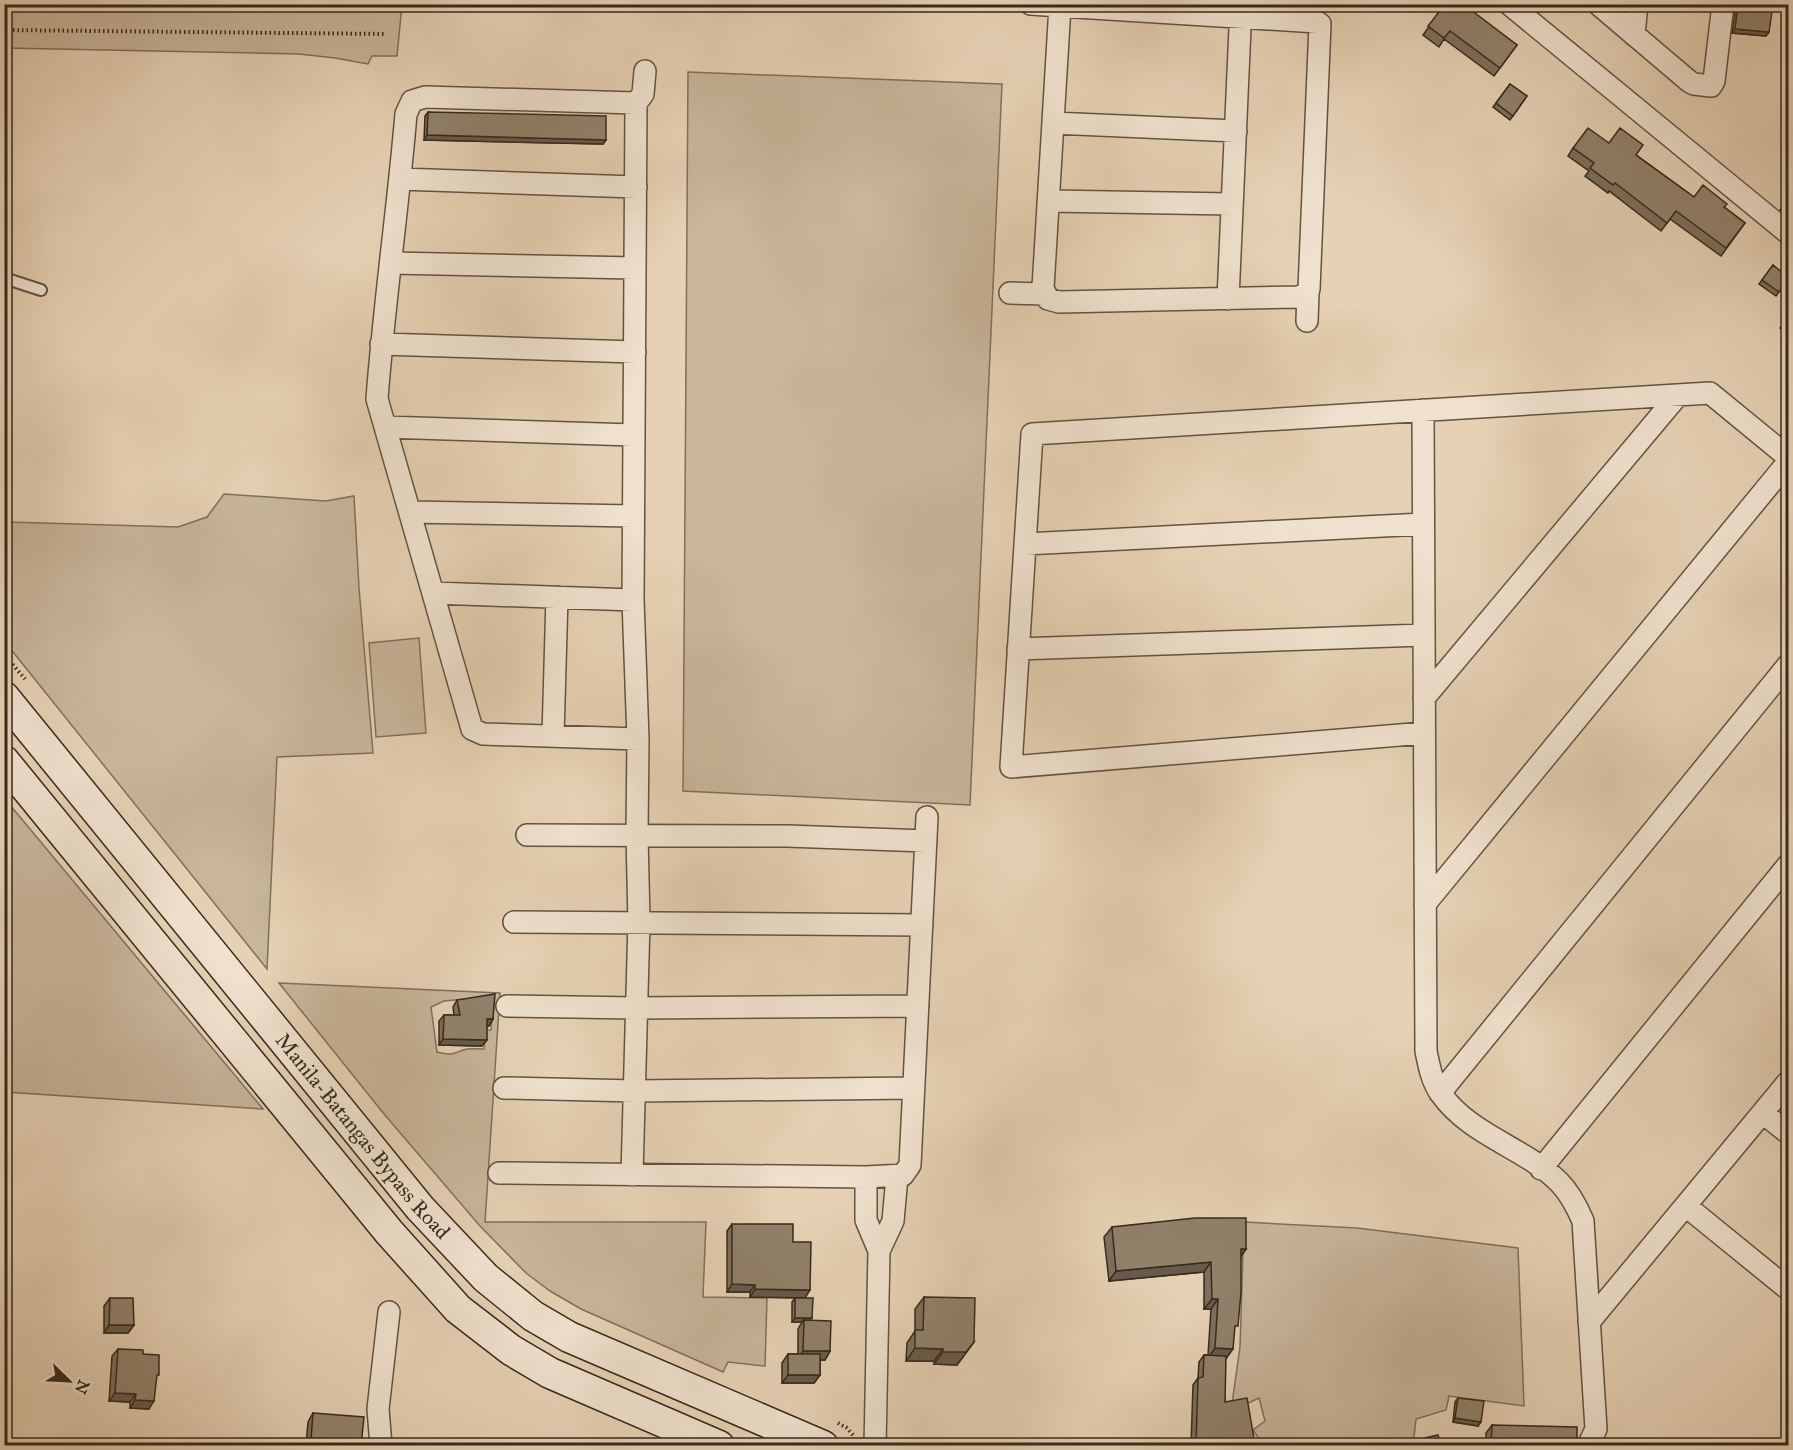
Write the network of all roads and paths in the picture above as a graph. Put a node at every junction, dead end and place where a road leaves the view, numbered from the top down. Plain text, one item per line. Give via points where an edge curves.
1 (1031, 4) edge
2 (1509, 4) edge
3 (1598, 4) edge
4 (1637, 4) edge
5 (1723, 4) edge
6 (1060, 5) edge
7 (1241, 11) edge
8 (4, 30) edge
9 (385, 34) dead end
10 (1634, 35) junction
11 (645, 71) dead end
12 (636, 103) junction
13 (1053, 123) junction
14 (1236, 131) junction
15 (400, 179) junction
16 (636, 187) junction
17 (1048, 201) junction
18 (1232, 204) junction
19 (1788, 233) edge
20 (392, 263) junction
21 (635, 268) junction
22 (4, 278) edge
23 (41, 290) dead end
24 (1308, 292) junction
25 (1010, 294) dead end
26 (1045, 294) junction
27 (1228, 298) junction
28 (1307, 321) dead end
29 (381, 344) junction
30 (634, 352) junction
31 (1678, 395) junction
32 (1423, 410) junction
33 (385, 427) junction
34 (633, 435) junction
35 (1788, 459) edge
36 (410, 512) junction
37 (633, 516) junction
38 (1423, 524) junction
39 (1024, 544) junction
40 (434, 593) junction
41 (557, 597) junction
42 (633, 600) junction
43 (1424, 635) junction
44 (1018, 649) junction
45 (4, 654) edge
46 (1788, 665) edge
47 (16, 689) edge
48 (1424, 698) junction
49 (1424, 734) junction
50 (553, 736) junction
51 (638, 739) junction
52 (4, 761) edge
53 (927, 817) dead end
54 (527, 835) dead end
55 (637, 835) junction
56 (926, 841) junction
57 (1788, 865) edge
58 (1425, 904) junction
59 (514, 922) dead end
60 (639, 922) junction
61 (922, 925) junction
62 (507, 1006) dead end
63 (918, 1006) junction
64 (636, 1008) junction
65 (1788, 1082) edge
66 (504, 1088) dead end
67 (914, 1088) junction
68 (635, 1091) junction
69 (1440, 1093) junction
70 (1763, 1113) junction
71 (1788, 1133) edge
72 (1541, 1168) junction
73 (499, 1173) dead end
74 (632, 1175) junction
75 (897, 1177) junction
76 (866, 1178) junction
77 (1686, 1206) junction
78 (879, 1251) junction
79 (1788, 1289) edge
80 (389, 1312) dead end
81 (1590, 1322) junction
82 (826, 1432) edge
83 (853, 1436) dead end
84 (1597, 1440) edge
85 (381, 1446) edge
86 (719, 1446) edge
87 (875, 1446) edge

1 - 6 street
2 - 19 street
3 - 10 street
4 - 10 street
5 - 10 street via 1711,86 1690,82
6 - 7 street
6 - 13 street
7 - 14 street
7 - 24 street via 1317,22 1322,27
8 - 9 path
11 - 12 street via 643,94
12 - 15 street via 418,98 406,114
12 - 16 street
13 - 14 street
13 - 17 street
14 - 18 street
15 - 16 street
15 - 20 street
16 - 21 street
17 - 18 street
17 - 26 street via 1042,288
18 - 27 street
20 - 21 street
20 - 29 street
21 - 30 street
22 - 23 lane
24 - 27 street via 1298,297
24 - 28 street
25 - 26 street
26 - 27 street via 1059,302
29 - 30 street
29 - 33 street via 378,399
30 - 34 street
31 - 32 street
31 - 35 street via 1710,393
31 - 48 street
32 - 38 street
32 - 39 street via 1032,434
33 - 34 street
33 - 36 street
34 - 37 street
35 - 58 street
36 - 37 street
36 - 40 street
37 - 42 street
38 - 39 street
38 - 43 street
39 - 44 street
40 - 41 street
40 - 50 street via 472,729 483,734
41 - 42 street
41 - 50 street
42 - 51 street
43 - 44 street
43 - 48 street
44 - 49 street via 1011,767
45 - 47 path
46 - 69 street
47 - 82 main road, Manila-Batangas Bypass Road via 420,1208 486,1278 533,1316 569,1337
48 - 49 street
49 - 58 street
50 - 51 street
51 - 55 street
52 - 86 main road, Manila-Batangas Bypass Road via 389,1232 458,1309 511,1350 550,1373
53 - 56 street
54 - 55 street
55 - 56 street
55 - 60 street
56 - 61 street
57 - 72 street
58 - 69 street via 1426,1051
59 - 60 street
60 - 61 street
60 - 64 street
61 - 63 street
62 - 64 street
63 - 64 street
63 - 67 street
64 - 68 street
65 - 70 street
66 - 68 street
67 - 68 street
67 - 75 street via 910,1165
68 - 74 street
69 - 72 street via 1478,1129
70 - 71 street
70 - 77 street
72 - 81 street via 1559,1182 1583,1221
73 - 74 street
74 - 76 street
75 - 76 street
75 - 78 street via 893,1221
76 - 78 street via 866,1220
77 - 79 street
77 - 81 street
78 - 87 street
80 - 85 street via 378,1409
81 - 84 street
82 - 83 path via 847,1428

